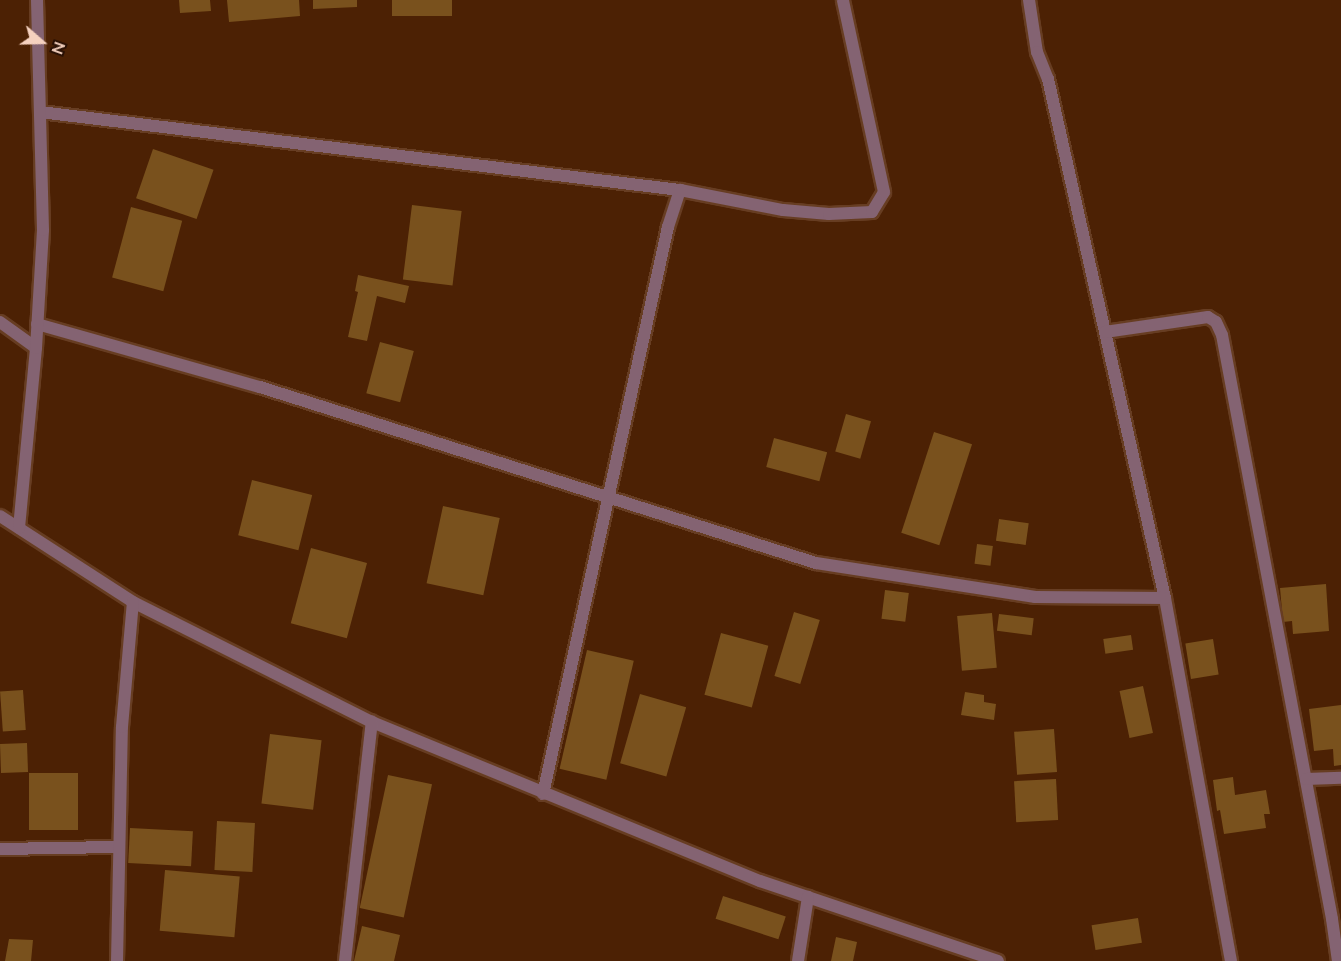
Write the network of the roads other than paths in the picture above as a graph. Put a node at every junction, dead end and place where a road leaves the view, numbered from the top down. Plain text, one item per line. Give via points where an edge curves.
1 (37, 0) edge
2 (843, 0) edge
3 (1029, 0) edge
4 (40, 112) junction
5 (680, 190) junction
6 (0, 322) edge
7 (37, 324) junction
8 (1105, 332) junction
9 (36, 348) junction
10 (608, 496) junction
11 (0, 516) edge
12 (19, 528) junction
13 (1165, 598) junction
14 (133, 602) junction
15 (372, 722) junction
16 (1341, 778) edge
17 (1306, 779) junction
18 (543, 794) junction
19 (119, 847) junction
20 (0, 849) edge
21 (808, 897) junction
22 (117, 961) edge
23 (345, 961) edge
24 (798, 961) edge
25 (998, 961) edge
26 (1231, 961) edge
27 (1338, 961) edge

1 - 4 street
2 - 5 street via 884,192 872,212 783,210
3 - 8 street via 1037,52 1048,79
4 - 5 street
4 - 7 street via 43,230
5 - 10 street via 668,227
6 - 9 street
7 - 9 street
7 - 10 street via 260,387
8 - 13 street
8 - 17 street via 1208,318 1216,322 1222,335
9 - 12 street
10 - 13 street via 816,562 1035,597
10 - 18 street
11 - 12 street
12 - 14 street
13 - 26 street
14 - 15 street
14 - 19 street via 122,726
15 - 18 street
15 - 23 street
16 - 17 street
17 - 27 street
18 - 21 street
19 - 20 street
19 - 22 street
21 - 24 street
21 - 25 street

